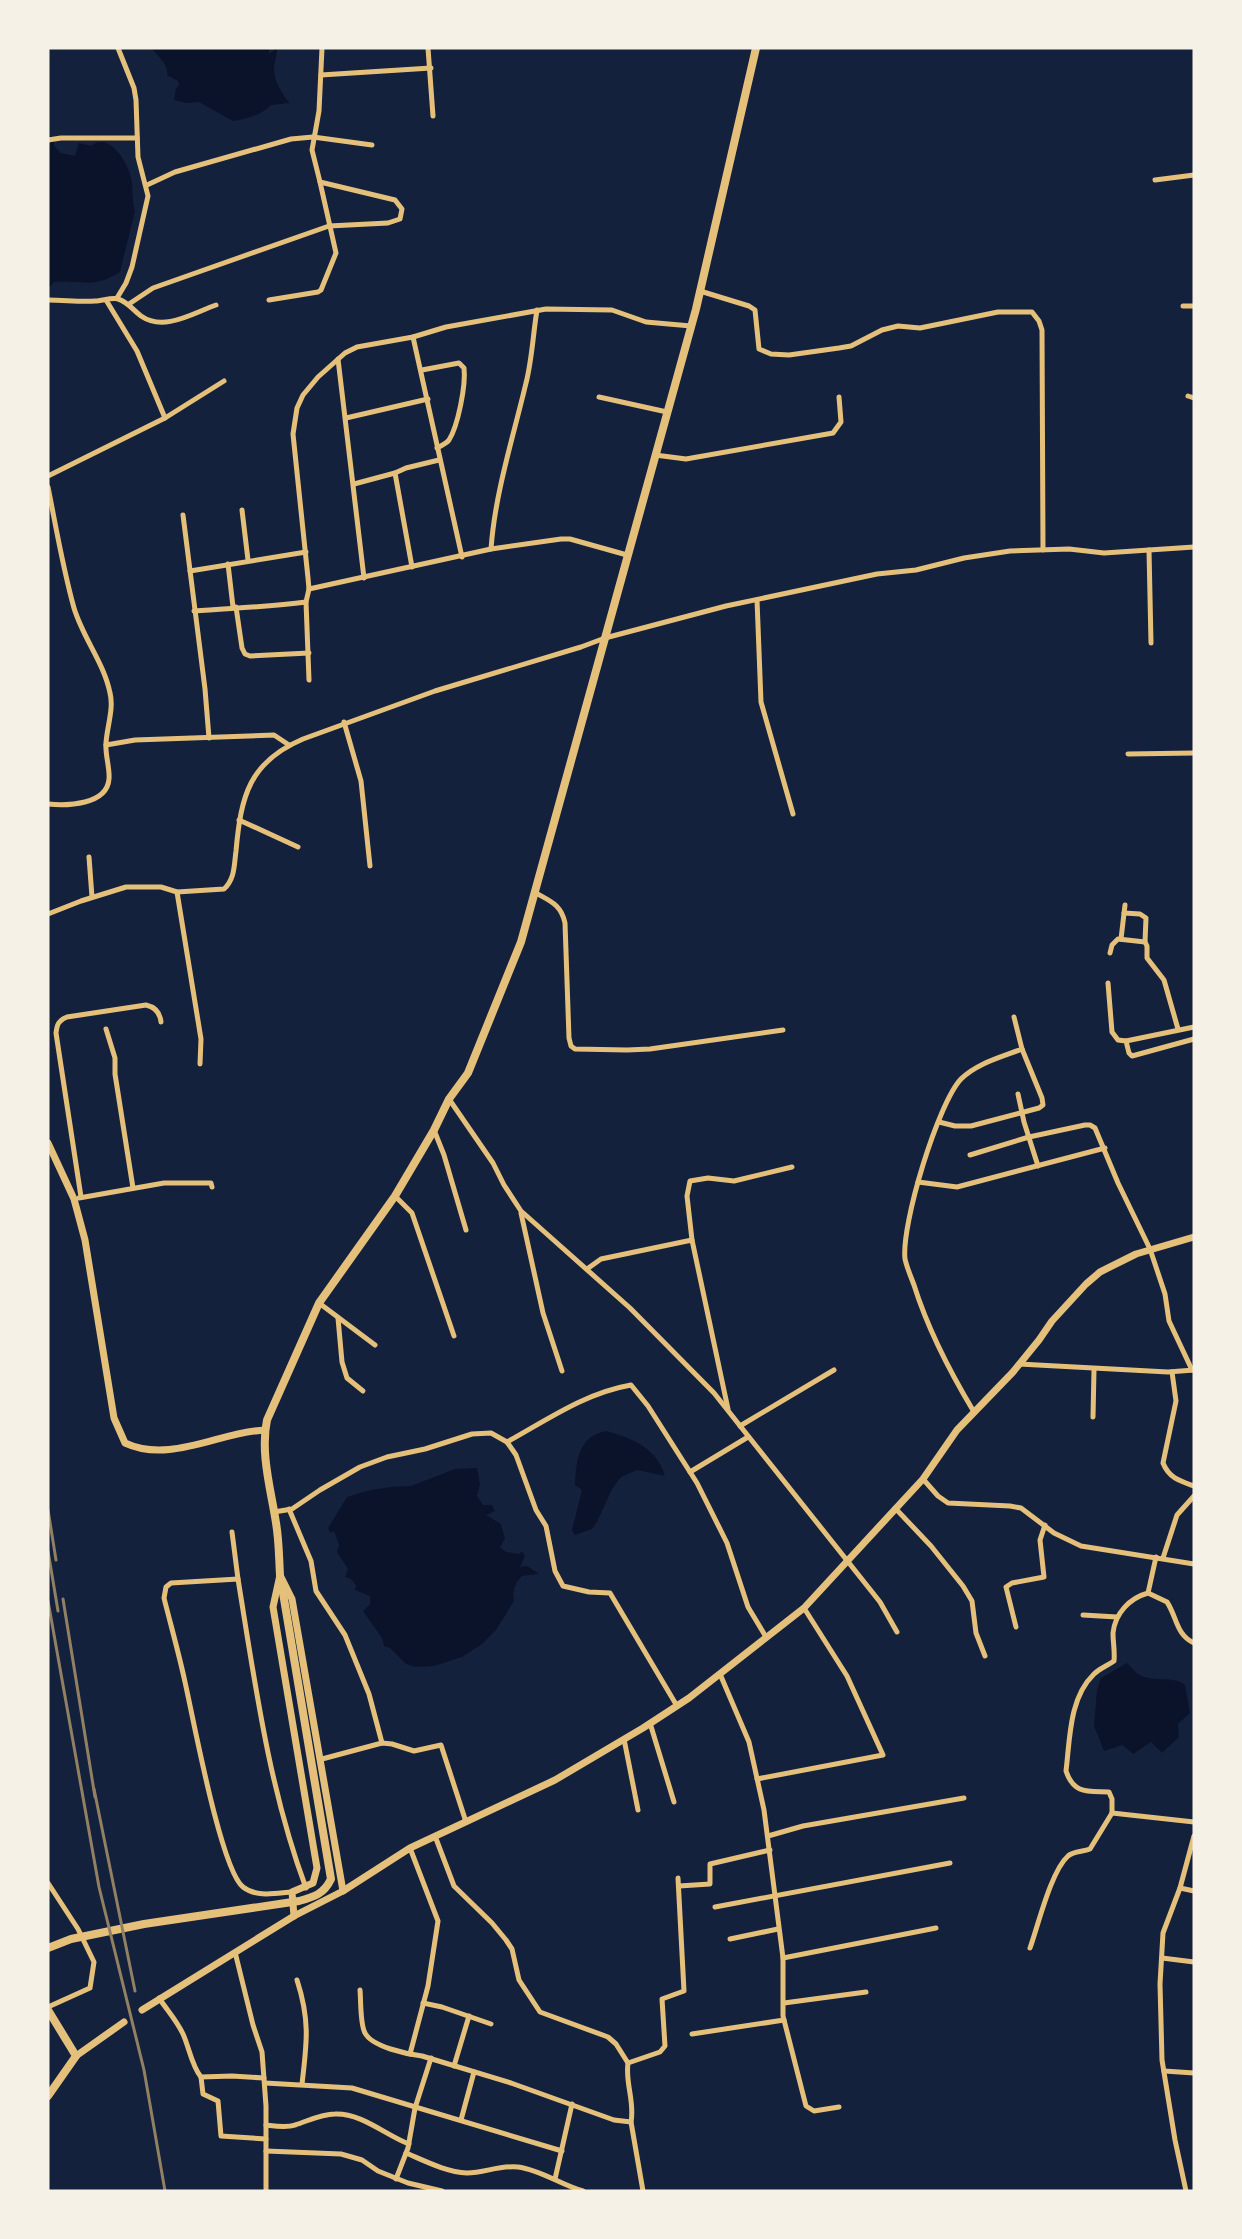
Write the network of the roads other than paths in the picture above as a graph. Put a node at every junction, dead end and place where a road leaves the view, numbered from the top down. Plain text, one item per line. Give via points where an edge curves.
1 (118, 48) edge
2 (322, 48) edge
3 (428, 48) edge
4 (756, 48) edge
5 (431, 68) junction
6 (321, 75) junction
7 (433, 116) dead end
8 (314, 137) junction
9 (137, 138) junction
10 (48, 140) edge
11 (372, 145) dead end
12 (1194, 175) edge
13 (1155, 180) dead end
14 (320, 182) junction
15 (147, 185) junction
16 (329, 226) junction
17 (700, 291) junction
18 (117, 298) junction
19 (48, 300) edge
20 (106, 300) junction
21 (269, 300) dead end
22 (129, 304) junction
23 (216, 305) dead end
24 (1183, 306) dead end
25 (1194, 306) edge
26 (537, 310) junction
27 (691, 326) junction
28 (413, 337) junction
29 (338, 359) junction
30 (422, 370) junction
31 (224, 381) dead end
32 (599, 397) dead end
33 (839, 397) dead end
34 (428, 399) junction
35 (667, 412) junction
36 (165, 418) junction
37 (346, 418) junction
38 (437, 448) junction
39 (655, 455) junction
40 (440, 460) junction
41 (395, 473) junction
42 (48, 476) edge
43 (354, 484) junction
44 (48, 487) edge
45 (242, 510) dead end
46 (183, 515) dead end
47 (1194, 547) edge
48 (491, 549) junction
49 (1043, 549) junction
50 (1149, 550) junction
51 (306, 552) junction
52 (627, 555) junction
53 (462, 557) junction
54 (248, 560) junction
55 (228, 564) junction
56 (412, 567) junction
57 (190, 572) junction
58 (364, 578) junction
59 (309, 589) junction
60 (757, 600) junction
61 (306, 602) junction
62 (235, 607) junction
63 (194, 611) junction
64 (605, 638) junction
65 (1151, 643) dead end
66 (309, 653) junction
67 (309, 680) dead end
68 (344, 722) junction
69 (209, 738) junction
70 (106, 745) junction
71 (289, 745) junction
72 (1194, 753) edge
73 (1128, 754) dead end
74 (48, 804) edge
75 (793, 814) dead end
76 (239, 820) junction
77 (298, 847) dead end
78 (89, 857) dead end
79 (370, 866) dead end
80 (177, 892) junction
81 (534, 892) junction
82 (92, 897) junction
83 (1125, 905) dead end
84 (1124, 913) junction
85 (48, 914) edge
86 (1121, 939) junction
87 (1145, 942) junction
88 (1110, 953) dead end
89 (1108, 983) dead end
90 (1014, 1017) dead end
91 (161, 1022) dead end
92 (1194, 1027) edge
93 (106, 1029) dead end
94 (1179, 1029) junction
95 (783, 1030) dead end
96 (1194, 1039) edge
97 (1126, 1041) junction
98 (1022, 1049) junction
99 (200, 1064) dead end
100 (1018, 1094) dead end
101 (449, 1099) junction
102 (1022, 1113) junction
103 (939, 1122) junction
104 (434, 1130) junction
105 (1029, 1137) junction
106 (48, 1143) edge
107 (1105, 1148) junction
108 (970, 1155) dead end
109 (1038, 1166) junction
110 (792, 1167) dead end
111 (918, 1182) junction
112 (133, 1188) junction
113 (212, 1188) dead end
114 (395, 1196) junction
115 (78, 1198) junction
116 (521, 1211) junction
117 (466, 1230) dead end
118 (1194, 1237) edge
119 (692, 1240) junction
120 (1150, 1249) junction
121 (587, 1269) junction
122 (319, 1303) junction
123 (339, 1317) junction
124 (454, 1336) dead end
125 (375, 1345) dead end
126 (1019, 1364) junction
127 (834, 1370) dead end
128 (1094, 1370) junction
129 (1193, 1370) edge
130 (562, 1371) dead end
131 (1172, 1372) junction
132 (363, 1391) dead end
133 (728, 1410) junction
134 (974, 1412) junction
135 (1094, 1417) dead end
136 (740, 1426) junction
137 (265, 1430) junction
138 (748, 1437) junction
139 (507, 1442) junction
140 (690, 1472) junction
141 (923, 1479) junction
142 (1194, 1486) edge
143 (1194, 1496) edge
144 (895, 1508) junction
145 (289, 1509) junction
146 (274, 1512) junction
147 (1045, 1525) junction
148 (232, 1532) dead end
149 (1156, 1557) junction
150 (1163, 1558) junction
151 (848, 1560) junction
152 (1194, 1564) edge
153 (280, 1575) junction
154 (238, 1579) junction
155 (1148, 1593) junction
156 (804, 1608) junction
157 (1083, 1615) dead end
158 (1117, 1617) junction
159 (1016, 1627) dead end
160 (897, 1632) dead end
161 (766, 1637) junction
162 (1194, 1643) edge
163 (985, 1656) dead end
164 (720, 1674) junction
165 (677, 1706) junction
166 (650, 1723) junction
167 (624, 1739) junction
168 (382, 1743) junction
169 (322, 1760) junction
170 (757, 1779) junction
171 (964, 1798) dead end
172 (674, 1802) dead end
173 (638, 1810) dead end
174 (1112, 1813) junction
175 (465, 1822) junction
176 (1194, 1822) edge
177 (435, 1836) junction
178 (768, 1836) junction
179 (1194, 1836) edge
180 (410, 1848) junction
181 (770, 1850) junction
182 (950, 1863) dead end
183 (1185, 1871) junction
184 (1194, 1873) edge
185 (678, 1878) dead end
186 (48, 1883) edge
187 (679, 1886) junction
188 (306, 1888) junction
189 (1180, 1888) junction
190 (343, 1891) junction
191 (1194, 1891) edge
192 (292, 1892) junction
193 (775, 1897) junction
194 (715, 1907) dead end
195 (294, 1916) junction
196 (936, 1928) dead end
197 (778, 1929) junction
198 (730, 1939) dead end
199 (48, 1948) edge
200 (1030, 1948) dead end
201 (235, 1952) junction
202 (783, 1958) junction
203 (1162, 1958) junction
204 (1194, 1962) edge
205 (297, 1980) dead end
206 (360, 1990) dead end
207 (866, 1992) dead end
208 (159, 1998) junction
209 (784, 2002) junction
210 (423, 2003) junction
211 (142, 2010) dead end
212 (49, 2013) edge
213 (469, 2016) junction
214 (784, 2020) junction
215 (124, 2022) dead end
216 (491, 2024) dead end
217 (692, 2034) dead end
218 (410, 2054) junction
219 (76, 2056) junction
220 (431, 2058) junction
221 (628, 2063) junction
222 (454, 2066) junction
223 (1164, 2071) junction
224 (474, 2072) junction
225 (1194, 2073) edge
226 (201, 2077) junction
227 (264, 2080) junction
228 (302, 2084) junction
229 (48, 2096) edge
230 (572, 2104) junction
231 (839, 2107) dead end
232 (415, 2109) junction
233 (460, 2120) junction
234 (631, 2122) junction
235 (266, 2126) junction
236 (266, 2139) junction
237 (408, 2144) junction
238 (266, 2151) junction
239 (562, 2151) junction
240 (406, 2153) junction
241 (396, 2179) junction
242 (555, 2179) junction
243 (267, 2191) edge
244 (442, 2191) edge
245 (583, 2191) edge
246 (643, 2191) edge
247 (1186, 2191) edge

1 - 9 street via 134,88
2 - 6 street
3 - 5 street
4 - 17 main road
5 - 6 street
5 - 7 street
6 - 8 street
8 - 11 street
8 - 14 street via 312,150
8 - 15 street via 275,142 175,172
9 - 10 street
9 - 15 street
12 - 13 street
14 - 16 street
14 - 16 street via 395,200 402,209 395,222
15 - 18 street via 147,207 132,267
16 - 21 street via 336,253 321,290
16 - 22 street via 153,288
17 - 27 main road
17 - 49 street via 755,310 759,349 780,355 851,346 898,326 929,327 998,312 1032,312 1042,330
18 - 20 street
18 - 22 street
19 - 20 street
20 - 36 street via 137,351
22 - 23 street via 152,321 166,322
24 - 25 street
26 - 27 street via 612,310 646,322
26 - 28 street
26 - 48 street
27 - 35 main road
28 - 29 street via 357,347
28 - 30 street
29 - 37 street
29 - 51 street via 318,377 297,408 293,434
30 - 34 street
30 - 38 street via 459,363 464,369 454,431 448,443
31 - 36 street
32 - 35 street
33 - 39 street via 841,422 833,433 686,459
34 - 37 street
34 - 38 street
35 - 39 main road
36 - 42 street
37 - 43 street
38 - 40 street
39 - 52 main road
40 - 41 street
40 - 53 street
41 - 43 street
41 - 56 street
43 - 58 street
44 - 70 street via 74,609 111,695
45 - 54 street
46 - 57 street
47 - 50 street
48 - 52 street via 570,539
48 - 53 street
49 - 50 street via 1104,553
49 - 60 street via 964,558
50 - 65 street
51 - 54 street
51 - 59 street
52 - 64 main road
53 - 56 street
54 - 55 street
55 - 57 street
55 - 62 street
56 - 58 street
57 - 63 street
58 - 59 street
59 - 61 street
60 - 64 street
60 - 75 street via 761,702
61 - 62 street via 264,608
61 - 66 street
62 - 63 street
62 - 66 street via 245,654
63 - 69 street
64 - 68 street
64 - 81 main road
66 - 67 street
68 - 71 street
68 - 79 street via 361,781
69 - 70 street via 135,740
69 - 71 street via 274,735
70 - 74 street via 110,779 106,791 75,805
71 - 76 street via 258,770 244,795
72 - 73 street
76 - 77 street
76 - 80 street via 232,882 224,889
78 - 82 street
80 - 82 street via 138,886
80 - 99 street via 201,1039
81 - 95 street via 563,912 569,1038 575,1049 650,1048
81 - 101 main road via 521,942 468,1073
82 - 85 street
83 - 84 street
84 - 86 street
84 - 87 street via 1146,918
86 - 87 street
86 - 88 street via 1113,942
87 - 94 street via 1147,958 1164,980
89 - 97 street via 1112,1032 1118,1040
90 - 98 street
91 - 115 street via 153,1007 146,1005 67,1017 57,1025
92 - 94 street
93 - 112 street via 115,1058
94 - 97 street
96 - 97 street via 1137,1056 1129,1053
98 - 102 street via 1043,1105
98 - 103 street via 985,1063 962,1078
100 - 102 street
101 - 104 main road
101 - 116 street
102 - 103 street via 963,1127
102 - 105 street
103 - 111 street
104 - 114 main road
104 - 117 street
105 - 107 street via 1090,1125
105 - 108 street
105 - 109 street
106 - 115 street
107 - 109 street
107 - 120 street
109 - 111 street via 957,1187
110 - 119 street via 734,1181 690,1181 687,1196
111 - 134 street via 906,1231 905,1261 936,1342
112 - 113 street via 164,1183 211,1183
112 - 115 street
114 - 122 main road
114 - 124 street via 412,1214
115 - 137 street via 114,1418 125,1443 158,1451
116 - 121 street
116 - 130 street via 543,1313
118 - 120 street
119 - 121 street via 602,1259
119 - 133 street
120 - 126 street via 1100,1272 1086,1284
120 - 129 street via 1165,1294 1169,1321
121 - 133 street via 675,1351
122 - 123 street
122 - 137 main road
123 - 125 street
123 - 132 street via 347,1378
126 - 128 street
126 - 134 street
127 - 136 street
128 - 131 street
128 - 135 street
129 - 131 street
131 - 142 street via 1176,1401 1163,1463 1173,1478
133 - 136 street
134 - 141 street
136 - 138 street
137 - 146 main road
138 - 140 street
138 - 151 street
139 - 140 street via 566,1408 608,1389 630,1385
139 - 145 street via 490,1433 472,1434 387,1457 343,1476
139 - 165 street via 546,1526 555,1571 563,1586 610,1593
140 - 161 street via 727,1543 748,1607
141 - 144 street
141 - 147 street via 948,1503 1021,1508
143 - 150 street via 1177,1515
144 - 151 street
144 - 163 street via 963,1586 972,1601 975,1633
145 - 146 street
145 - 168 street via 311,1560 316,1592 345,1635 369,1694
146 - 153 main road
147 - 149 street via 1081,1546
147 - 159 street via 1040,1540 1044,1577 1006,1587
148 - 154 street
149 - 150 street
149 - 155 street
150 - 152 street
151 - 156 street
151 - 160 street
153 - 169 street via 292,1599
153 - 188 street via 273,1607 317,1868 316,1880
153 - 199 main road via 330,1870 328,1886 316,1897 299,1901 144,1924 71,1939
154 - 188 street via 267,1749
154 - 192 street via 171,1583 164,1598 205,1773 234,1875 252,1892
155 - 158 street via 1133,1599
155 - 162 street via 1167,1602 1179,1631
156 - 161 street
156 - 170 street via 847,1676 883,1755
157 - 158 street
158 - 174 street via 1114,1661 1092,1675 1076,1704 1066,1771 1083,1791 1111,1794
161 - 164 street
164 - 165 street
164 - 170 street via 748,1742
165 - 166 street
166 - 167 street
166 - 172 street
167 - 173 street
167 - 175 street via 555,1780
168 - 169 street
168 - 175 street via 414,1751 441,1745
169 - 190 street
170 - 178 street
171 - 178 street via 803,1826
174 - 176 street
174 - 200 street via 1090,1849 1070,1855 1059,1869
175 - 177 street
177 - 180 street
177 - 221 street via 454,1886 506,1940 519,1980 540,2012 608,2037
178 - 181 street
179 - 183 street
180 - 190 street
180 - 210 street via 438,1921
181 - 187 street via 710,1864 710,1884
181 - 193 street
182 - 193 street
183 - 184 street
183 - 189 street
185 - 187 street
186 - 212 street via 94,1962 90,1988
187 - 221 street via 684,1991 662,2000 665,2046 660,2052
188 - 192 street
189 - 191 street
189 - 203 street via 1163,1933
190 - 195 street
192 - 195 street
193 - 194 street
193 - 197 street
195 - 201 street
196 - 202 street
197 - 198 street
197 - 202 street
201 - 208 street
201 - 227 street via 262,2052
202 - 209 street
203 - 204 street
203 - 223 street
205 - 228 street via 306,2013 308,2048
206 - 218 street via 363,2032 370,2041
207 - 209 street
208 - 211 street
208 - 226 street via 181,2030 195,2071
209 - 214 street
210 - 213 street
210 - 218 street
212 - 219 main road
213 - 216 street
213 - 222 street
214 - 217 street
214 - 231 street via 806,2106 814,2111
215 - 219 street
218 - 220 street
219 - 229 main road
220 - 222 street
220 - 232 street
221 - 234 street
222 - 224 street
223 - 225 street
223 - 247 street
224 - 230 street
224 - 233 street
226 - 227 street
226 - 236 street via 203,2094 218,2101 221,2136
227 - 228 street
227 - 235 street
228 - 232 street via 352,2088
230 - 234 street via 614,2120
230 - 239 street
232 - 233 street
232 - 237 street
233 - 239 street
234 - 246 street
235 - 236 street
235 - 237 street via 292,2126 335,2114 354,2116
236 - 238 street
237 - 240 street
238 - 241 street via 340,2154 362,2160
238 - 243 street
239 - 242 street
240 - 241 street
240 - 242 street via 468,2173 505,2167
241 - 244 street
242 - 245 street

